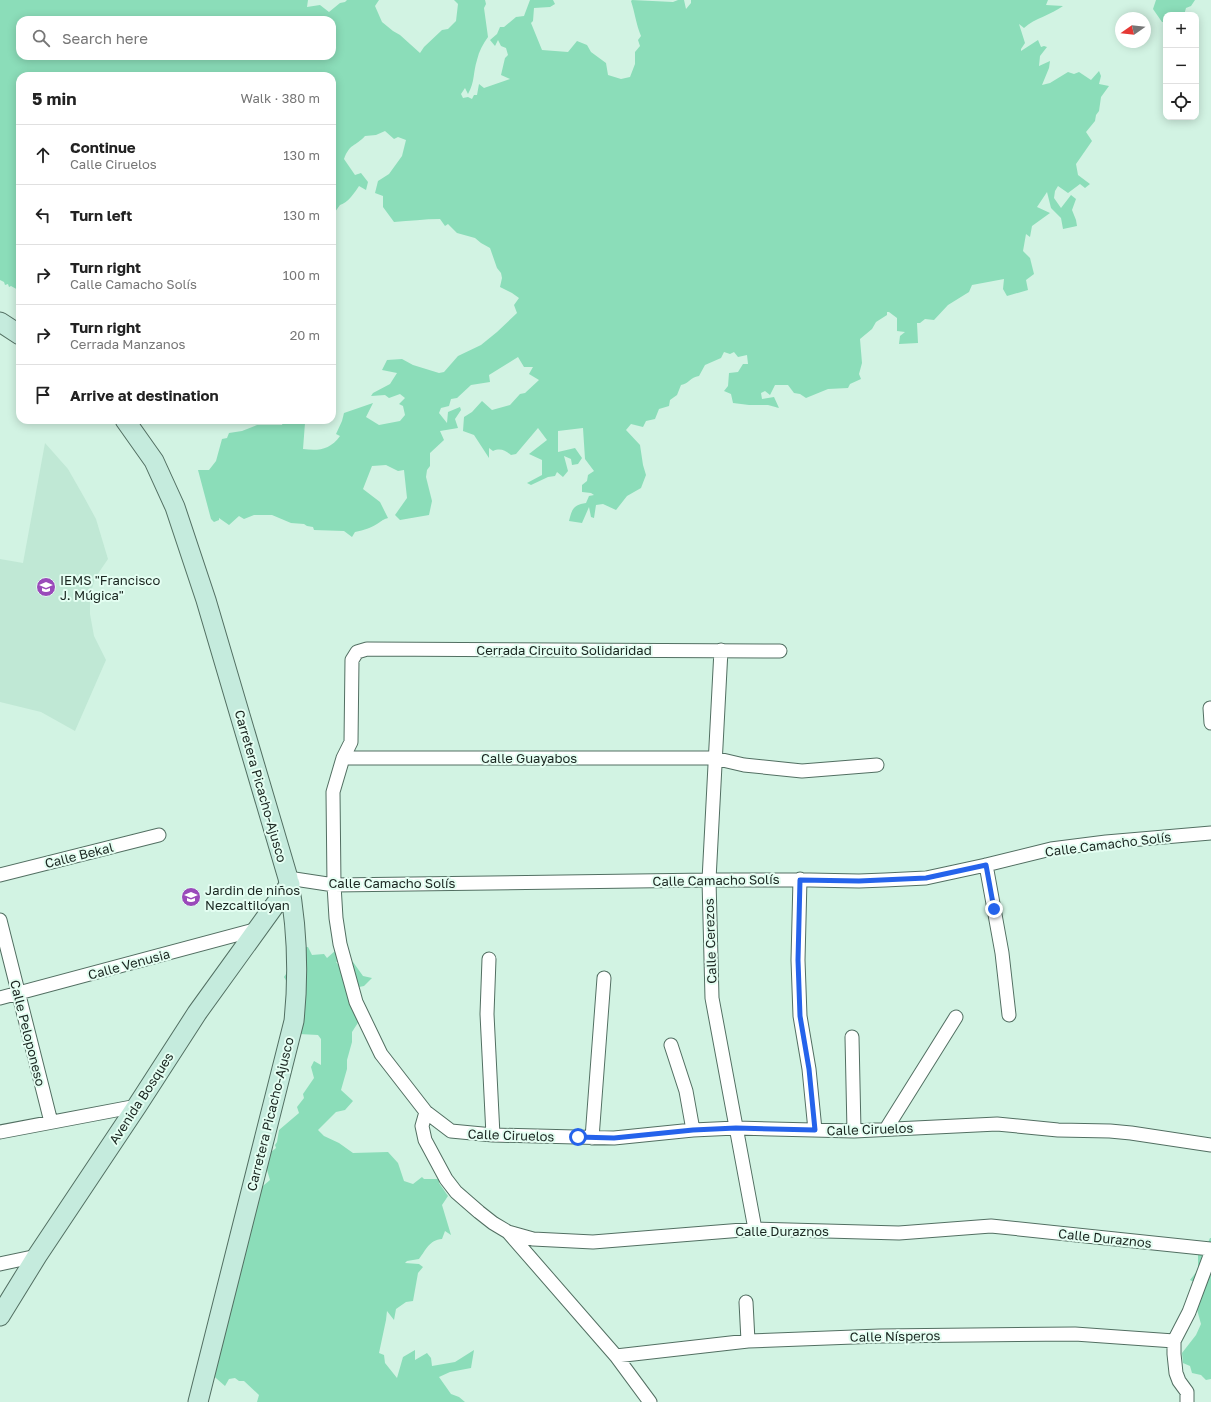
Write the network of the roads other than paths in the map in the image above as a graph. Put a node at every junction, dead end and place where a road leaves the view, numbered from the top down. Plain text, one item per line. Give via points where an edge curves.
1 (0, 322) edge
2 (16, 333) edge
3 (128, 424) edge
4 (721, 650) junction
5 (780, 651) dead end
6 (352, 660) joint
7 (1210, 708) dead end
8 (1211, 723) edge
9 (343, 758) junction
10 (714, 758) junction
11 (877, 765) dead end
12 (1211, 833) edge
13 (159, 834) dead end
14 (986, 865) junction
15 (0, 876) edge
16 (709, 880) junction
17 (800, 880) junction
18 (289, 881) junction
19 (334, 885) junction
20 (0, 920) edge
21 (258, 929) junction
22 (489, 959) dead end
23 (604, 978) dead end
24 (18, 994) junction
25 (0, 998) edge
26 (1009, 1015) dead end
27 (956, 1017) dead end
28 (852, 1037) dead end
29 (671, 1045) dead end
30 (137, 1106) junction
31 (426, 1112) junction
32 (51, 1122) junction
33 (736, 1128) junction
34 (886, 1129) junction
35 (693, 1130) junction
36 (815, 1130) junction
37 (854, 1131) junction
38 (0, 1132) edge
39 (493, 1135) junction
40 (592, 1138) junction
41 (1211, 1145) edge
42 (755, 1229) junction
43 (508, 1232) junction
44 (1211, 1249) edge
45 (1211, 1253) edge
46 (37, 1256) junction
47 (0, 1264) edge
48 (746, 1302) dead end
49 (0, 1316) edge
50 (748, 1341) junction
51 (1174, 1341) junction
52 (616, 1356) junction
53 (198, 1402) edge
54 (650, 1402) edge
55 (1187, 1402) edge

1 - 2 main road
3 - 18 main road, Carretera Picacho-Ajusco via 154,461 175,507 206,600
4 - 5 street, Cerrada Circuito Solidaridad
4 - 6 street, Cerrada Circuito Solidaridad via 367,649 357,652
4 - 10 street, Calle Cerezos
6 - 9 street, Calle Ciruelos via 351,742
7 - 8 street
9 - 10 street, Calle Guayabos
9 - 19 street, Calle Ciruelos via 333,792
10 - 11 street, Calle Guayabos via 744,765 802,771
10 - 16 street, Calle Cerezos
12 - 14 street, Calle Camacho Solís via 1051,849
13 - 15 street, Calle Bekal
14 - 17 street, Calle Camacho Solís via 926,878
14 - 26 street via 1002,953
16 - 17 street, Calle Camacho Solís
16 - 19 street, Calle Camacho Solís
16 - 33 street, Calle Cerezos via 712,998
17 - 36 street via 800,1016 809,1069
18 - 19 street, Calle Camacho Solís
18 - 21 main road, Avenida Bosques
18 - 53 main road, Carretera Picacho-Ajusco via 297,952 294,1021
19 - 31 street, Calle Ciruelos via 340,944 356,1002 381,1054
20 - 24 street, Calle Peloponeso
21 - 24 street, Calle Venusia
21 - 30 main road, Avenida Bosques via 197,1013
22 - 39 street via 487,1014
23 - 40 street
24 - 25 street, Calle Venusia
24 - 32 street, Calle Peloponeso
27 - 34 street
28 - 37 street
29 - 35 street via 686,1091
30 - 32 street
30 - 46 main road, Avenida Bosques
31 - 39 street, Calle Ciruelos via 453,1132
31 - 43 street, Calle Duraznos via 422,1126 425,1140 446,1179 456,1192 479,1212
32 - 38 street
33 - 35 street, Calle Ciruelos
33 - 36 street, Calle Ciruelos
33 - 42 street, Calle Cerezos
34 - 37 street, Calle Ciruelos
34 - 41 street, Calle Ciruelos via 997,1124 1058,1130 1124,1132
35 - 40 street, Calle Ciruelos
36 - 37 street, Calle Ciruelos
39 - 40 street, Calle Ciruelos
42 - 43 street, Calle Duraznos via 593,1242 533,1239
42 - 44 street, Calle Duraznos via 899,1233 991,1226
43 - 52 street
45 - 51 street via 1189,1312
46 - 47 street
46 - 49 main road, Avenida Bosques
48 - 50 street
50 - 51 street, Calle Nísperos via 880,1336 1075,1334
50 - 52 street, Calle Nísperos
51 - 55 street via 1176,1373 1187,1392
52 - 54 street

